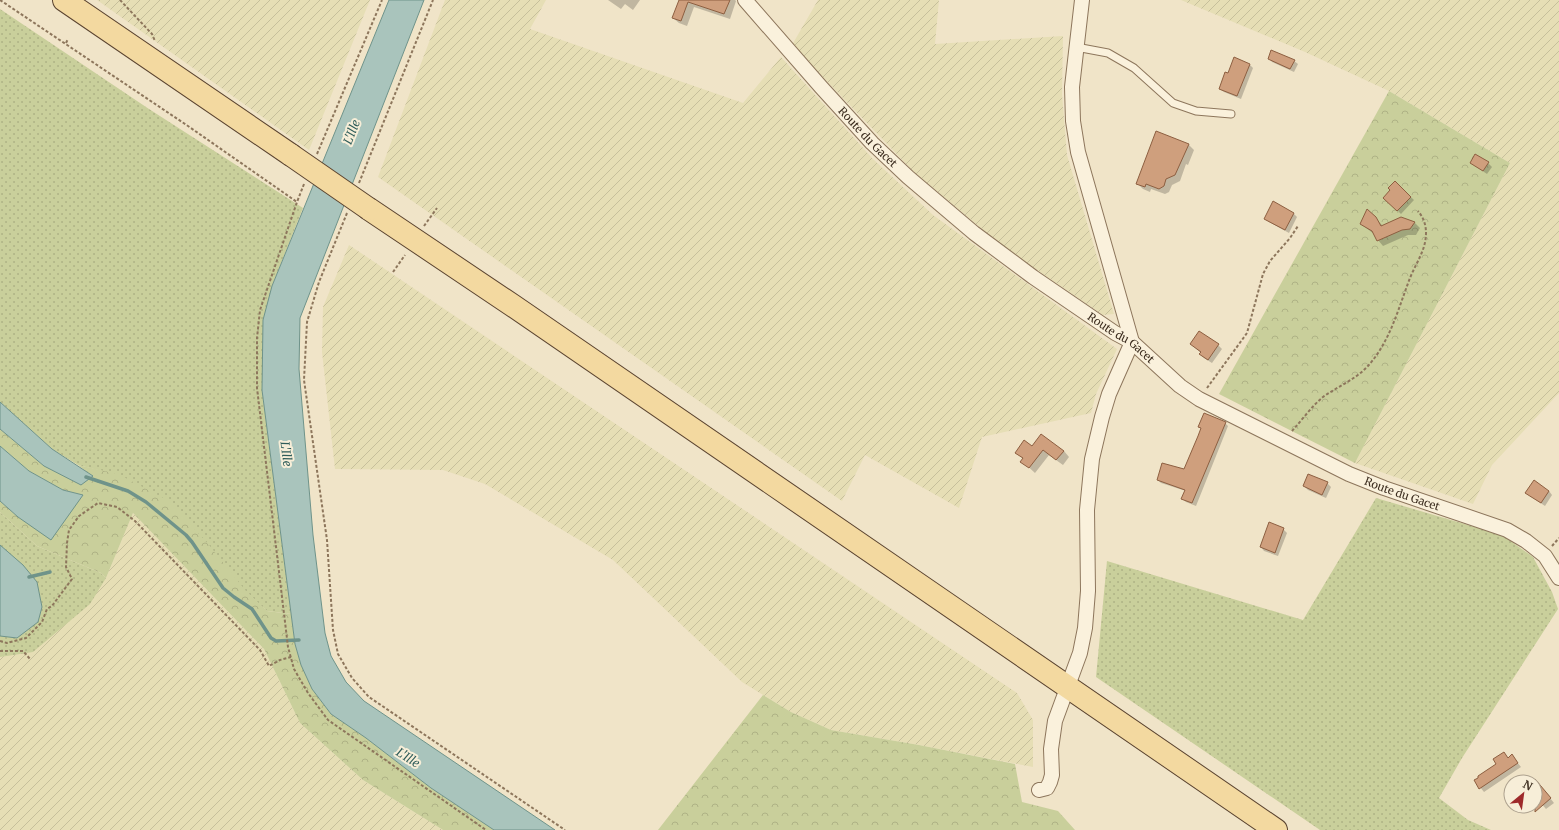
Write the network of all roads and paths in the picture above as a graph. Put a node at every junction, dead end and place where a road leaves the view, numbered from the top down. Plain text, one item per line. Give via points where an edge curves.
1 (0, 0) edge
2 (64, 0) edge
3 (120, 0) edge
4 (382, 0) edge
5 (433, 0) edge
6 (745, 0) edge
7 (1082, 0) edge
8 (68, 39) dead end
9 (66, 43) junction
10 (1076, 47) junction
11 (156, 63) junction
12 (1231, 114) dead end
13 (315, 158) dead end
14 (306, 180) dead end
15 (357, 187) dead end
16 (297, 202) junction
17 (437, 208) dead end
18 (359, 209) junction
19 (1418, 211) dead end
20 (1298, 226) dead end
21 (424, 227) dead end
22 (405, 255) dead end
23 (393, 272) dead end
24 (1132, 342) junction
25 (1199, 399) junction
26 (1283, 441) junction
27 (1559, 578) edge
28 (0, 641) edge
29 (0, 651) edge
30 (291, 657) junction
31 (30, 659) dead end
32 (1067, 686) junction
33 (1039, 790) dead end
34 (486, 830) edge
35 (565, 830) edge
36 (1276, 830) edge

1 - 9 path
2 - 11 main road
3 - 11 path via 152,34 159,50
4 - 13 path
5 - 15 path
6 - 24 street, Route du Gacet via 867,137 908,177 1033,277
7 - 10 street
8 - 9 path
9 - 16 path
10 - 12 lane via 1108,53 1134,68 1173,103 1196,111
10 - 24 street via 1072,88 1073,121 1078,152
11 - 18 main road, bridge via 292,155
14 - 16 path
16 - 30 path via 260,310 257,338 257,388
17 - 21 path
18 - 32 main road
18 - 35 path via 319,282 307,322 304,380 327,540 333,630 338,654 352,678 369,696
19 - 26 path via 1424,218 1426,233 1423,252 1410,278 1392,328 1379,351 1365,368 1322,398
20 - 25 path via 1270,261 1263,274 1247,333
22 - 23 path
24 - 25 street, Route du Gacet via 1180,386
24 - 32 street via 1109,394 1092,459 1087,510 1088,591 1085,628 1080,653
25 - 26 street, Route du Gacet
26 - 27 street, Route du Gacet via 1349,474 1384,488 1507,530 1526,540 1545,556
28 - 30 path via 7,643 26,638 42,622 47,609 72,579 66,567 70,530 79,516 98,503 117,507 135,521 260,650 269,666
29 - 31 path via 23,651
30 - 34 path via 308,693 328,720
32 - 33 street via 1055,721 1051,749 1052,775 1046,788
32 - 36 main road

